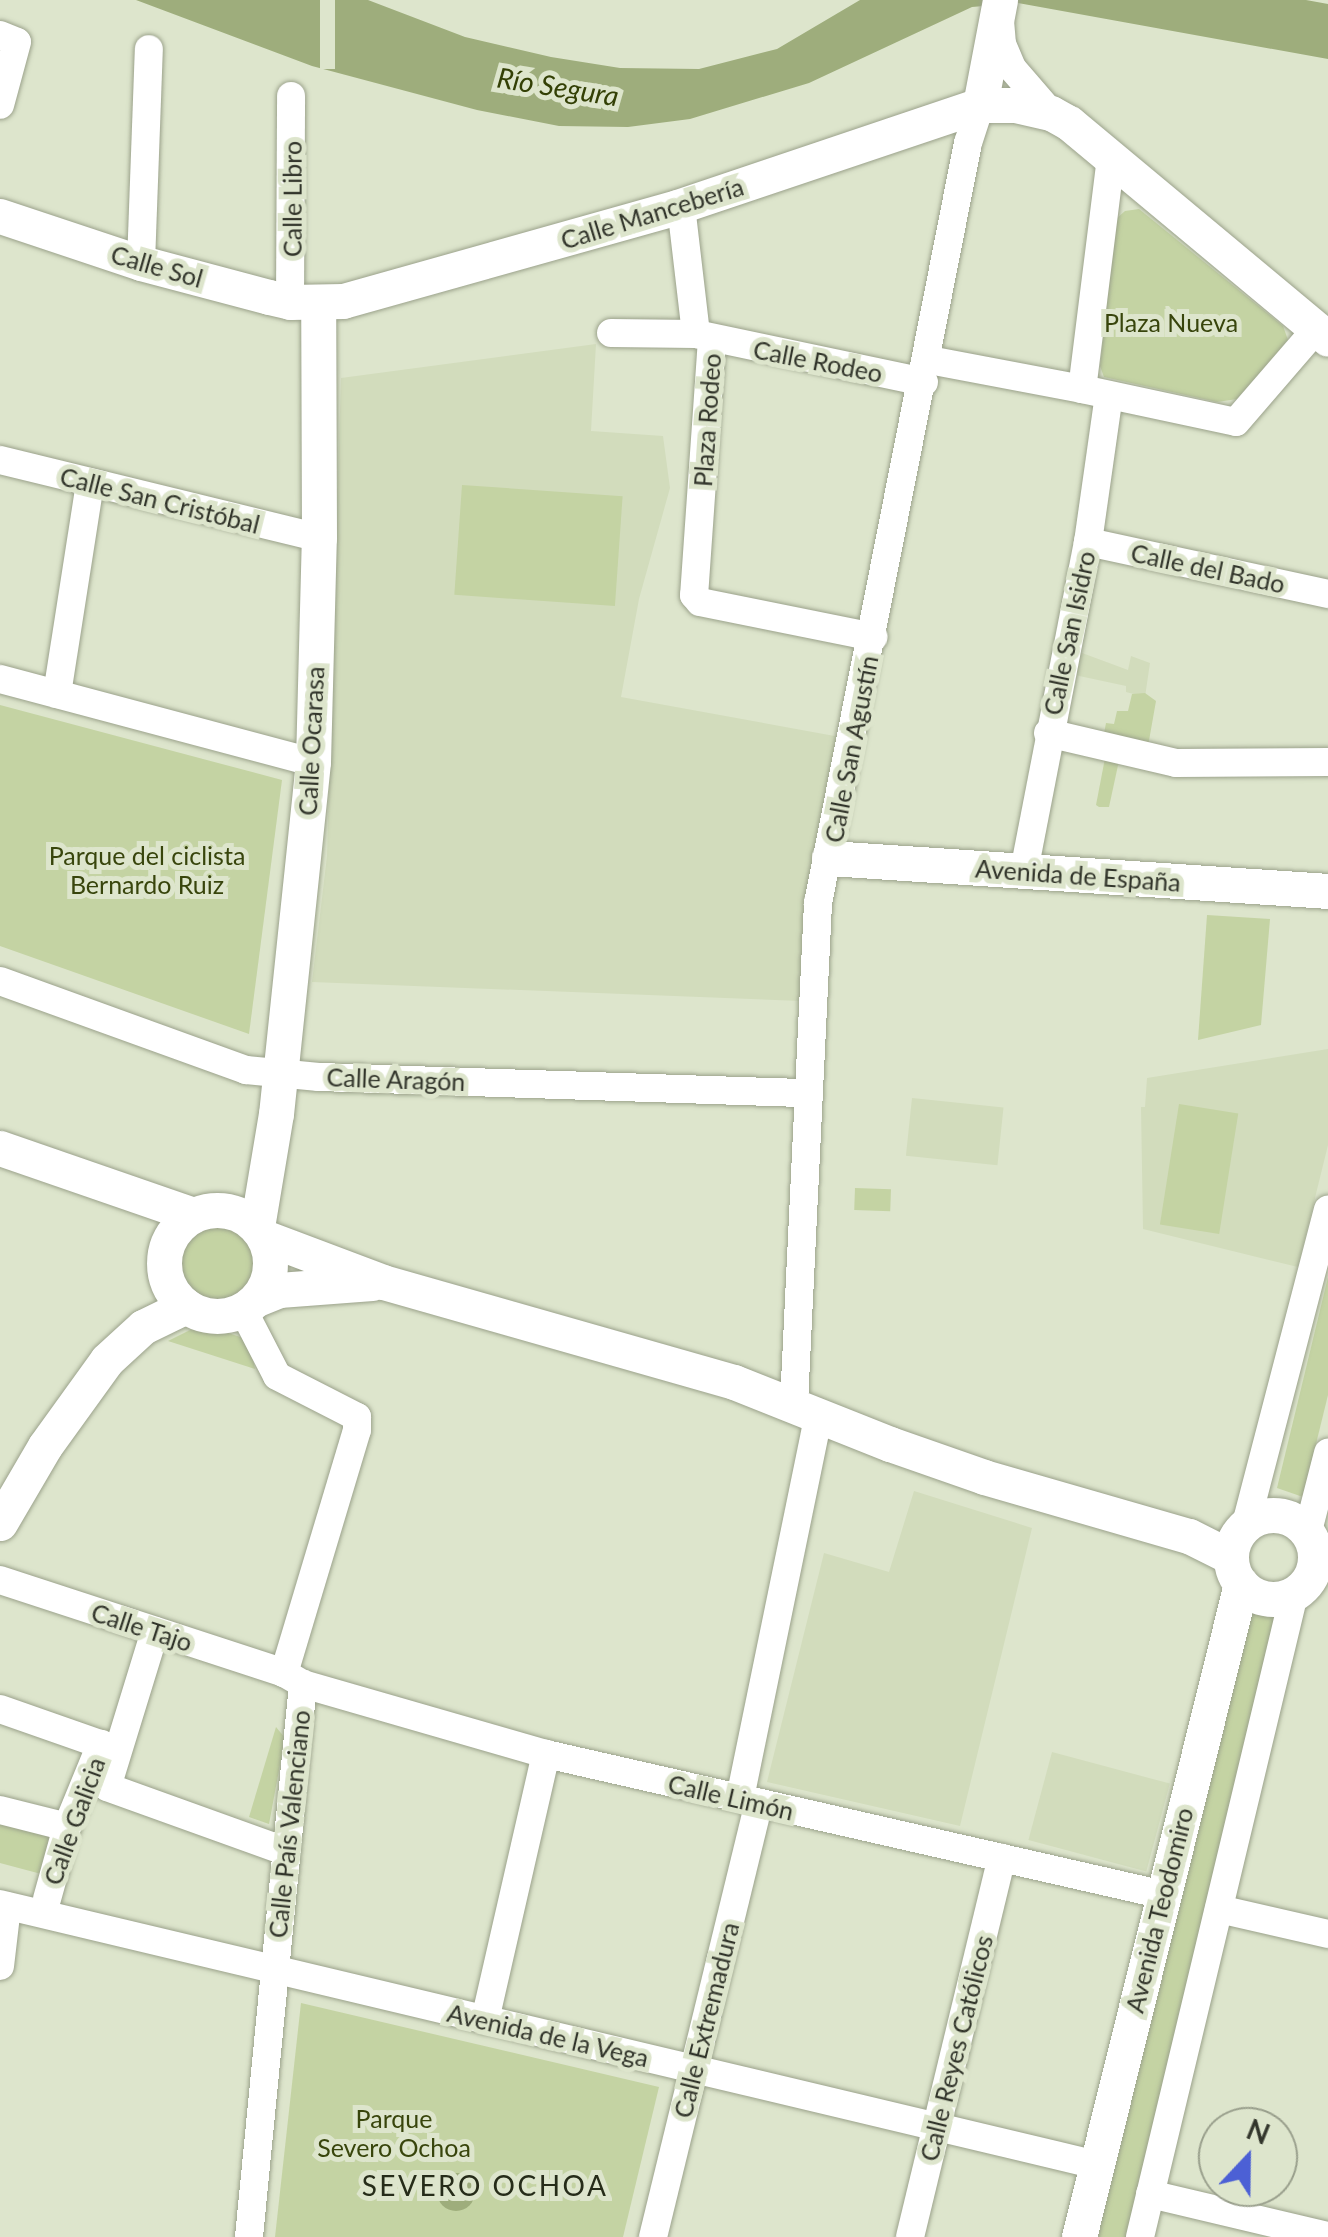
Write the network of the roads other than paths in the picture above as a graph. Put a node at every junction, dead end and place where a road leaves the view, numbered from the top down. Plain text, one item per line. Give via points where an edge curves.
1 (999, 4) edge
2 (8, 38) edge
3 (149, 49) dead end
4 (291, 96) dead end
5 (980, 104) junction
6 (0, 105) edge
7 (1051, 113) junction
8 (1111, 157) junction
9 (681, 206) junction
10 (0, 216) edge
11 (141, 263) junction
12 (304, 302) junction
13 (610, 333) dead end
14 (1322, 333) edge
15 (704, 336) junction
16 (927, 371) junction
17 (1096, 392) junction
18 (0, 460) edge
19 (90, 484) junction
20 (320, 538) junction
21 (1088, 542) junction
22 (1328, 594) edge
23 (873, 637) junction
24 (0, 679) edge
25 (56, 694) junction
26 (1048, 734) junction
27 (312, 762) junction
28 (1328, 762) edge
29 (829, 858) junction
30 (1024, 870) junction
31 (1328, 891) edge
32 (0, 981) edge
33 (279, 1071) junction
34 (808, 1092) junction
35 (0, 1148) edge
36 (122, 1192) junction
37 (1328, 1209) edge
38 (194, 1214) junction
39 (252, 1225) junction
40 (173, 1280) junction
41 (382, 1282) junction
42 (250, 1304) junction
43 (805, 1416) junction
44 (1328, 1453) edge
45 (0, 1524) edge
46 (1239, 1549) junction
47 (1314, 1563) edge
48 (0, 1580) edge
49 (155, 1631) junction
50 (293, 1679) junction
51 (0, 1709) edge
52 (110, 1747) junction
53 (546, 1754) junction
54 (750, 1801) junction
55 (0, 1810) edge
56 (68, 1827) junction
57 (285, 1852) junction
58 (1002, 1858) junction
59 (1164, 1895) junction
60 (47, 1899) dead end
61 (3, 1905) edge
62 (1219, 1909) junction
63 (1328, 1934) edge
64 (0, 1966) edge
65 (275, 1970) junction
66 (485, 2020) junction
67 (693, 2069) junction
68 (936, 2127) junction
69 (1097, 2165) junction
70 (1150, 2194) junction
71 (1328, 2235) edge
72 (249, 2237) edge
73 (653, 2237) edge
74 (910, 2237) edge
75 (1079, 2237) edge
76 (1140, 2237) edge

1 - 5 street
1 - 7 street via 1002,44 1012,68
2 - 6 street
3 - 11 street
4 - 12 street, Calle Libro
5 - 7 street
5 - 9 street, Calle Mancebería
5 - 16 street, Calle San Agustín
7 - 8 street
8 - 14 street
8 - 17 street
9 - 12 street, Calle Mancebería via 343,301
9 - 15 street
10 - 11 street, Calle Sol
11 - 12 street, Calle Sol
12 - 20 street, Calle Ocarasa
13 - 15 street, Plaza Rodeo
14 - 17 street via 1236,422
15 - 16 street, Calle Rodeo
15 - 23 street, Plaza Rodeo via 694,595 700,602
16 - 17 street, Calle Rodeo
16 - 23 street, Calle San Agustín
17 - 21 street, Calle San Isidro
18 - 19 street, Calle San Cristóbal
19 - 20 street, Calle San Cristóbal
19 - 25 street
20 - 27 street, Calle Ocarasa
21 - 22 street, Calle del Bado
21 - 26 street, Calle San Isidro
23 - 29 street, Calle San Agustín
24 - 25 street
25 - 27 street
26 - 28 street via 1176,763
26 - 30 street, Calle San Isidro
27 - 33 street, Calle Ocarasa
29 - 30 street, Avenida de España
29 - 34 street, Calle San Agustín via 818,903
30 - 31 street, Avenida de España
32 - 33 street, Calle Aragón via 246,1070
33 - 34 street, Calle Aragón
33 - 39 street, Calle Ocarasa
34 - 43 street, Calle San Agustín
35 - 36 street
36 - 38 street
36 - 40 street
37 - 46 street, Avenida Teodomiro
38 - 39 street
38 - 40 street via 171,1236
39 - 41 street
39 - 42 street via 271,1268
40 - 42 street via 214,1316
40 - 45 street via 143,1327 83,1389
41 - 42 street via 279,1290
41 - 43 street via 587,1341 649,1371
42 - 50 street, Calle País Valenciano via 277,1376 356,1417
43 - 46 street via 984,1477
43 - 54 street, Calle Extremadura
44 - 47 street
46 - 47 street via 1271,1600
46 - 47 street via 1272,1514 1286,1516
46 - 59 street, Avenida Teodomiro
47 - 62 street
48 - 49 street, Calle Tajo
49 - 50 street, Calle Tajo
49 - 52 street
50 - 53 street, Calle Limón
50 - 57 street, Calle País Valenciano
51 - 52 street
52 - 56 street, Calle Galicia
52 - 57 street via 107,1787
53 - 54 street, Calle Limón
53 - 66 street
54 - 58 street, Calle Limón
54 - 67 street, Calle Extremadura
55 - 56 street
56 - 60 street, Calle Galicia
57 - 65 street, Calle País Valenciano
58 - 59 street, Calle Limón
58 - 68 street, Calle Reyes Católicos
59 - 69 street, Avenida Teodomiro
61 - 64 street
61 - 65 street, Avenida de la Vega
62 - 63 street
62 - 70 street
65 - 66 street, Avenida de la Vega
65 - 72 street, Calle País Valenciano
66 - 67 street, Avenida de la Vega
67 - 68 street, Avenida de la Vega
67 - 73 street, Calle Extremadura
68 - 69 street, Avenida de la Vega
68 - 74 street, Calle Reyes Católicos
69 - 75 street, Avenida Teodomiro
70 - 71 street
70 - 76 street

